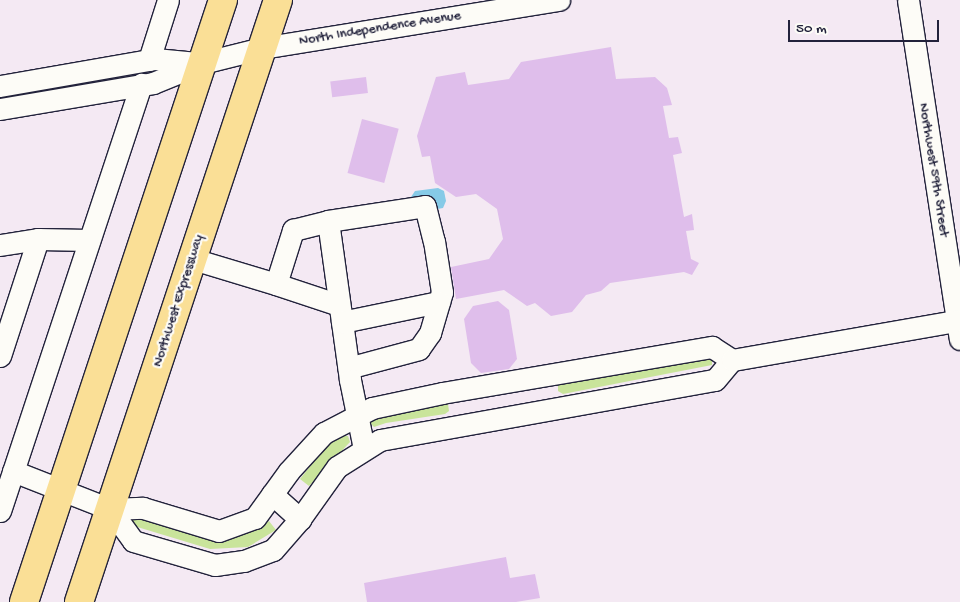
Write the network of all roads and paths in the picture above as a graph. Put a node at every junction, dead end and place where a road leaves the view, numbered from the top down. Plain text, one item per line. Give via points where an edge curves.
1 (168, 0) edge
2 (222, 0) edge
3 (278, 0) edge
4 (560, 0) edge
5 (912, 1) edge
6 (534, 2) edge
7 (262, 48) junction
8 (149, 60) junction
9 (202, 63) junction
10 (141, 84) junction
11 (0, 86) edge
12 (0, 109) edge
13 (328, 221) junction
14 (38, 239) junction
15 (90, 240) junction
16 (0, 245) edge
17 (193, 259) junction
18 (276, 284) junction
19 (439, 302) junction
20 (9, 305) edge
21 (341, 313) junction
22 (958, 330) edge
23 (0, 356) edge
24 (732, 360) junction
25 (348, 368) junction
26 (356, 415) junction
27 (364, 449) junction
28 (13, 471) junction
29 (60, 490) junction
30 (272, 494) junction
31 (110, 509) junction
32 (0, 511) edge
33 (300, 519) junction
34 (24, 602) edge
35 (79, 602) edge

1 - 8 street
2 - 9 highway
3 - 7 highway, Northwest Expressway
4 - 6 street, North Independence Avenue
5 - 22 street, Northwest 59th Street
6 - 7 street, North Independence Avenue
7 - 9 street, North Independence Avenue
7 - 17 highway, Northwest Expressway
8 - 9 street, North Independence Avenue
8 - 11 street, North Independence Avenue
9 - 10 street, North Independence Avenue via 152,83
9 - 29 highway
10 - 12 street, North Independence Avenue
10 - 15 street
13 - 18 street via 293,230
13 - 19 street via 425,206 442,292
13 - 21 street
14 - 15 street
14 - 16 street
14 - 20 street
15 - 28 street
17 - 18 street
17 - 31 highway, Northwest Expressway
18 - 21 street
19 - 21 street
19 - 25 street via 430,333 418,349
20 - 23 street
21 - 25 street
22 - 24 street
24 - 26 street via 712,347 442,393 372,408
24 - 27 street via 715,380 380,440
25 - 26 street
26 - 27 street
26 - 30 street via 324,434 288,471
27 - 33 street via 337,467
28 - 29 street
28 - 32 street
29 - 31 street
29 - 34 highway
30 - 31 street via 255,518 219,531 144,508
30 - 33 street
31 - 33 street via 133,541 215,565 244,561 273,550
31 - 35 highway, Northwest Expressway

